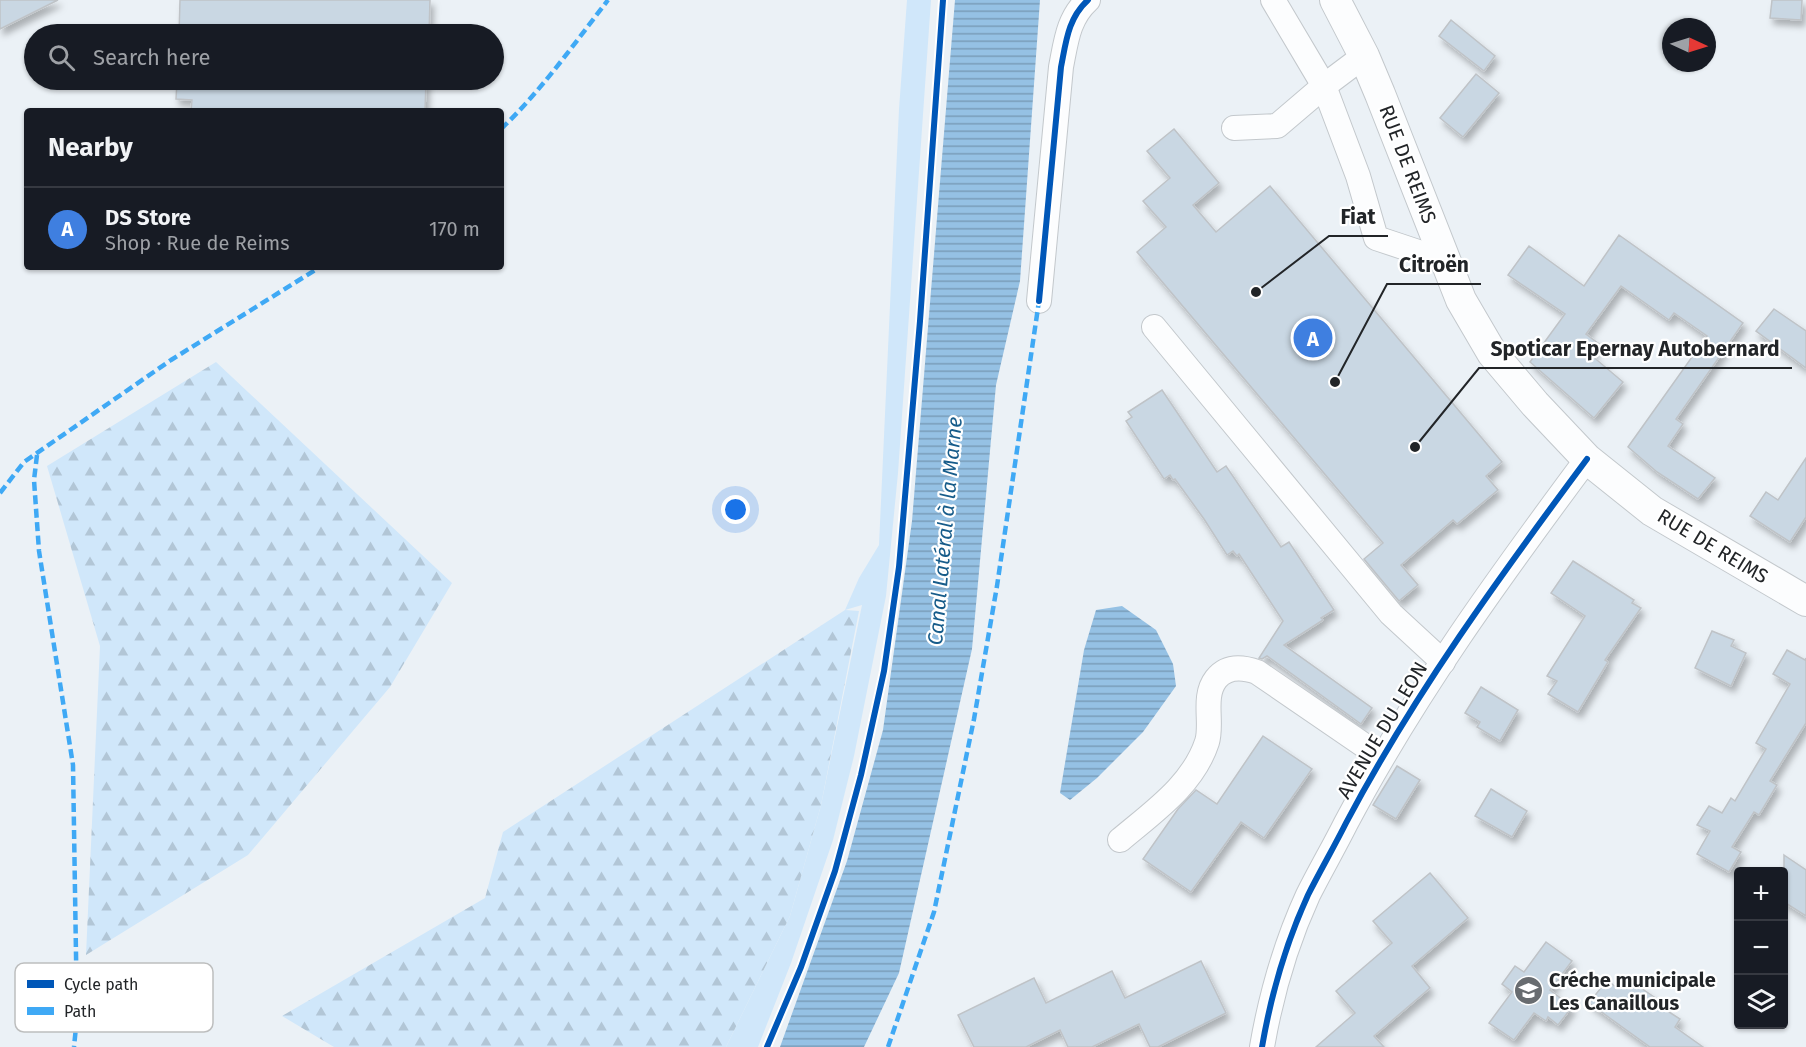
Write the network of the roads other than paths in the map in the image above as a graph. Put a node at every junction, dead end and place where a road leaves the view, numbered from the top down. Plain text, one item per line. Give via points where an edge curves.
1 (1088, 0) edge
2 (1273, 0) edge
3 (1335, 0) edge
4 (1364, 56) junction
5 (1324, 86) junction
6 (1234, 128) dead end
7 (1441, 249) junction
8 (1040, 301) dead end
9 (1154, 327) dead end
10 (1587, 459) junction
11 (1806, 601) edge
12 (1443, 662) junction
13 (1381, 758) junction
14 (1120, 840) dead end
15 (1262, 1047) edge

1 - 8 street via 1078,9 1068,30 1061,67
2 - 5 street
3 - 4 main road, RUE DE REIMS
4 - 5 street
4 - 7 main road, RUE DE REIMS
5 - 6 street via 1277,126
5 - 7 street via 1358,176 1376,238 1421,253
7 - 10 main road, RUE DE REIMS via 1461,300 1492,353
9 - 12 street via 1391,614
10 - 11 main road, RUE DE REIMS via 1652,511
10 - 12 street, AVENUE DU LEON via 1480,604
12 - 13 street, AVENUE DU LEON
13 - 14 street via 1257,672 1241,667 1223,672 1214,681 1208,739 1197,767 1178,790
13 - 15 street, AVENUE DU LEON via 1308,895 1290,939

